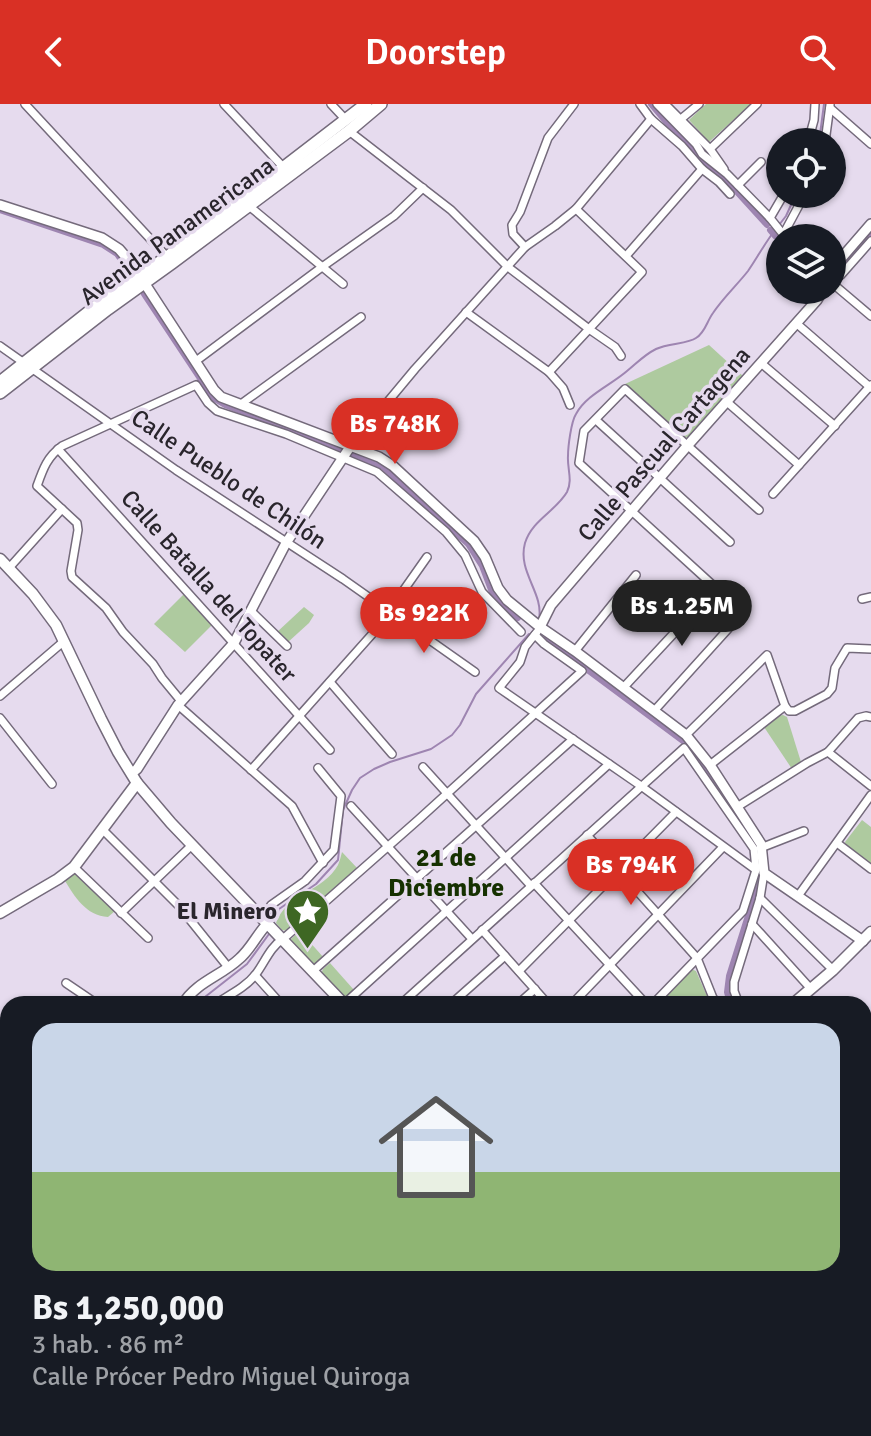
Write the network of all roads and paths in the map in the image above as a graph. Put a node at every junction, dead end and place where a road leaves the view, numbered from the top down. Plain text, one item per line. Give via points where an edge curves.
1 (25, 104) edge
2 (224, 104) edge
3 (331, 104) edge
4 (366, 104) edge
5 (381, 104) edge
6 (640, 104) edge
7 (657, 104) edge
8 (665, 104) edge
9 (699, 104) edge
10 (757, 104) edge
11 (815, 104) edge
12 (572, 105) edge
13 (830, 106) edge
14 (651, 119) junction
15 (681, 119) junction
16 (348, 125) junction
17 (812, 128) edge
18 (827, 128) edge
19 (869, 140) edge
20 (710, 149) junction
21 (761, 162) dead end
22 (284, 168) junction
23 (702, 169) junction
24 (727, 174) junction
25 (738, 185) junction
26 (423, 188) junction
27 (730, 194) dead end
28 (0, 205) edge
29 (249, 206) junction
30 (576, 209) junction
31 (774, 224) edge
32 (871, 224) edge
33 (870, 243) edge
34 (525, 247) junction
35 (846, 253) edge
36 (626, 256) junction
37 (167, 257) junction
38 (322, 267) junction
39 (508, 267) junction
40 (846, 269) edge
41 (141, 279) junction
42 (343, 284) dead end
43 (846, 294) edge
44 (812, 304) edge
45 (466, 312) junction
46 (871, 316) edge
47 (361, 317) dead end
48 (796, 323) junction
49 (589, 329) junction
50 (0, 346) edge
51 (621, 356) dead end
52 (196, 361) junction
53 (761, 363) junction
54 (29, 366) junction
55 (549, 372) junction
56 (0, 382) edge
57 (871, 386) edge
58 (0, 393) edge
59 (727, 402) junction
60 (241, 404) junction
61 (570, 405) dead end
62 (596, 420) junction
63 (111, 424) junction
64 (835, 426) junction
65 (688, 445) junction
66 (58, 449) junction
67 (347, 452) junction
68 (799, 465) junction
69 (660, 478) junction
70 (773, 494) dead end
71 (62, 509) junction
72 (759, 510) dead end
73 (632, 511) junction
74 (730, 542) dead end
75 (286, 543) junction
76 (427, 557) dead end
77 (0, 559) edge
78 (9, 568) junction
79 (636, 575) dead end
80 (251, 611) junction
81 (390, 612) junction
82 (738, 618) dead end
83 (538, 631) junction
84 (521, 632) dead end
85 (63, 642) junction
86 (234, 643) junction
87 (287, 646) dead end
88 (871, 649) edge
89 (575, 651) junction
90 (475, 672) dead end
91 (330, 682) junction
92 (624, 687) junction
93 (0, 696) edge
94 (180, 703) junction
95 (785, 706) junction
96 (654, 711) junction
97 (535, 713) junction
98 (300, 716) junction
99 (871, 717) edge
100 (0, 718) edge
101 (686, 735) junction
102 (573, 739) junction
103 (330, 750) dead end
104 (828, 752) junction
105 (392, 754) dead end
106 (609, 764) junction
107 (710, 765) junction
108 (423, 767) dead end
109 (318, 768) dead end
110 (251, 770) junction
111 (134, 778) junction
112 (52, 784) dead end
113 (641, 786) junction
114 (871, 786) edge
115 (447, 794) junction
116 (871, 795) edge
117 (351, 806) dead end
118 (737, 807) junction
119 (676, 812) junction
120 (477, 826) junction
121 (103, 830) junction
122 (804, 831) dead end
123 (587, 835) junction
124 (837, 843) junction
125 (192, 845) junction
126 (388, 846) junction
127 (723, 847) junction
128 (763, 847) junction
129 (505, 858) junction
130 (323, 863) junction
131 (74, 867) junction
132 (871, 869) edge
133 (619, 870) junction
134 (760, 872) junction
135 (418, 879) junction
136 (153, 881) junction
137 (532, 885) junction
138 (798, 896) junction
139 (760, 898) junction
140 (447, 911) junction
141 (0, 913) edge
142 (121, 913) junction
143 (658, 915) junction
144 (569, 921) junction
145 (269, 924) junction
146 (752, 924) junction
147 (482, 930) junction
148 (148, 938) dead end
149 (283, 939) junction
150 (472, 939) junction
151 (868, 940) edge
152 (505, 956) junction
153 (697, 958) junction
154 (610, 965) junction
155 (228, 967) junction
156 (833, 970) junction
157 (313, 971) junction
158 (519, 971) junction
159 (255, 975) junction
160 (66, 983) dead end
161 (535, 989) junction
162 (811, 989) junction
163 (85, 996) edge
164 (190, 996) edge
165 (229, 996) edge
166 (274, 996) edge
167 (336, 996) edge
168 (353, 996) edge
169 (410, 996) edge
170 (460, 996) edge
171 (527, 996) edge
172 (541, 996) edge
173 (580, 996) edge
174 (639, 996) edge
175 (661, 996) edge
176 (713, 996) edge
177 (736, 996) edge
178 (803, 996) edge

1 - 37 street
2 - 22 street
3 - 16 street
4 - 16 main road, Avenida Panamericana
5 - 16 main road, Avenida Panamericana
6 - 14 street
7 - 24 street
8 - 15 street
9 - 15 street
10 - 20 street
11 - 17 street
12 - 34 street via 548,138 512,225
13 - 18 street
13 - 19 street
14 - 23 street
14 - 30 street
15 - 20 street
16 - 22 main road, Avenida Panamericana
16 - 26 street
16 - 29 main road, Avenida Panamericana
20 - 24 street
21 - 25 street
22 - 37 main road, Avenida Panamericana
23 - 27 street
23 - 36 street
24 - 25 street
25 - 31 street
26 - 38 street via 394,216
26 - 39 street
28 - 41 street via 102,238 119,249
29 - 38 street
29 - 41 main road, Avenida Panamericana
30 - 34 street
30 - 36 street
32 - 35 street
33 - 40 street
34 - 39 street
36 - 49 street via 642,272
37 - 41 main road, Avenida Panamericana
38 - 42 street
38 - 52 street
39 - 45 street
39 - 49 street
41 - 52 street
41 - 54 main road, Avenida Panamericana
43 - 46 street
44 - 48 street, Calle Pascual Cartagena
45 - 55 street
45 - 67 street
47 - 60 street
48 - 53 street, Calle Pascual Cartagena
48 - 57 street
49 - 51 street
49 - 55 street
50 - 54 street, Calle Pueblo de Chilón
52 - 60 street via 221,397
53 - 59 street, Calle Pascual Cartagena
53 - 64 street
54 - 56 main road, Avenida Panamericana
54 - 58 main road, Avenida Panamericana
54 - 63 street, Calle Pueblo de Chilón
55 - 61 street
57 - 64 street
59 - 65 street, Calle Pascual Cartagena
59 - 68 street
60 - 67 street
62 - 65 street via 625,389
62 - 69 street
62 - 73 street via 582,437 579,463
63 - 66 street
63 - 67 street via 196,385 217,411
63 - 75 street, Calle Pueblo de Chilón
64 - 68 street
65 - 69 street, Calle Pascual Cartagena
65 - 72 street
66 - 71 street via 37,486
66 - 86 street, Calle Batalla del Topater
67 - 75 street
67 - 83 street via 386,461 467,534 502,594
67 - 84 street via 446,532 465,555 482,592
68 - 70 street
69 - 73 street, Calle Pascual Cartagena
69 - 74 street
71 - 78 street
71 - 94 street via 78,527 72,577 106,608
73 - 83 street, Calle Pascual Cartagena via 551,605
73 - 92 street via 716,588
75 - 80 street
75 - 81 street, Calle Pueblo de Chilón
76 - 81 street
77 - 78 main road
78 - 85 main road via 48,613
79 - 89 street
80 - 86 street
80 - 87 street
81 - 90 street, Calle Pueblo de Chilón
81 - 91 street
82 - 96 street
83 - 89 street
83 - 97 street via 499,688
83 - 97 street via 544,644 582,671
85 - 93 street
85 - 111 main road
86 - 94 street
86 - 98 street, Calle Batalla del Topater
88 - 95 street via 847,648 827,694 795,711
89 - 92 street
91 - 98 street
91 - 105 street
92 - 96 street
94 - 110 street
94 - 111 street
95 - 101 street via 767,655
95 - 107 street
96 - 101 street
97 - 102 street
97 - 115 street
98 - 103 street, Calle Batalla del Topater
98 - 110 street
99 - 104 street via 858,718
100 - 112 street
101 - 107 street
102 - 106 street
102 - 120 street
104 - 114 street
104 - 118 street
106 - 113 street
106 - 129 street
107 - 118 street
108 - 115 street
109 - 130 street via 341,796 334,850
110 - 130 street via 292,806
111 - 121 main road
111 - 125 main road
113 - 119 street
113 - 123 street
113 - 134 street via 684,748 754,849
115 - 120 street
115 - 126 street
116 - 124 street
117 - 126 street
118 - 128 street
119 - 127 street
119 - 133 street
120 - 129 street
120 - 135 street
121 - 131 main road
121 - 136 street
122 - 128 street
123 - 133 street
123 - 137 street
124 - 132 street
124 - 138 street
125 - 136 street
125 - 145 main road
126 - 135 street
126 - 149 street
127 - 134 street
127 - 143 street
128 - 134 street
129 - 137 street
129 - 140 street
130 - 145 street via 271,905
131 - 141 main road
131 - 142 street
133 - 143 street
133 - 144 street
134 - 138 street
134 - 139 street
134 - 153 street via 743,911
135 - 140 street
135 - 157 street
136 - 142 street
136 - 155 street
137 - 144 street
137 - 147 street
138 - 151 street
139 - 146 street
139 - 156 street
140 - 150 street
140 - 168 street
142 - 148 street
143 - 153 street
143 - 154 street
144 - 154 street
144 - 158 street
145 - 149 main road
145 - 155 street
146 - 162 street
146 - 177 street via 734,982
147 - 150 street
147 - 152 street
149 - 157 main road
149 - 159 street
150 - 169 street
151 - 156 main road
152 - 158 street
152 - 170 street
153 - 175 street
153 - 176 street
154 - 173 street
154 - 174 street
155 - 164 street
156 - 162 main road
157 - 167 main road
158 - 161 street
159 - 165 street
159 - 166 street
160 - 163 street
161 - 171 street
161 - 172 street
162 - 178 main road

